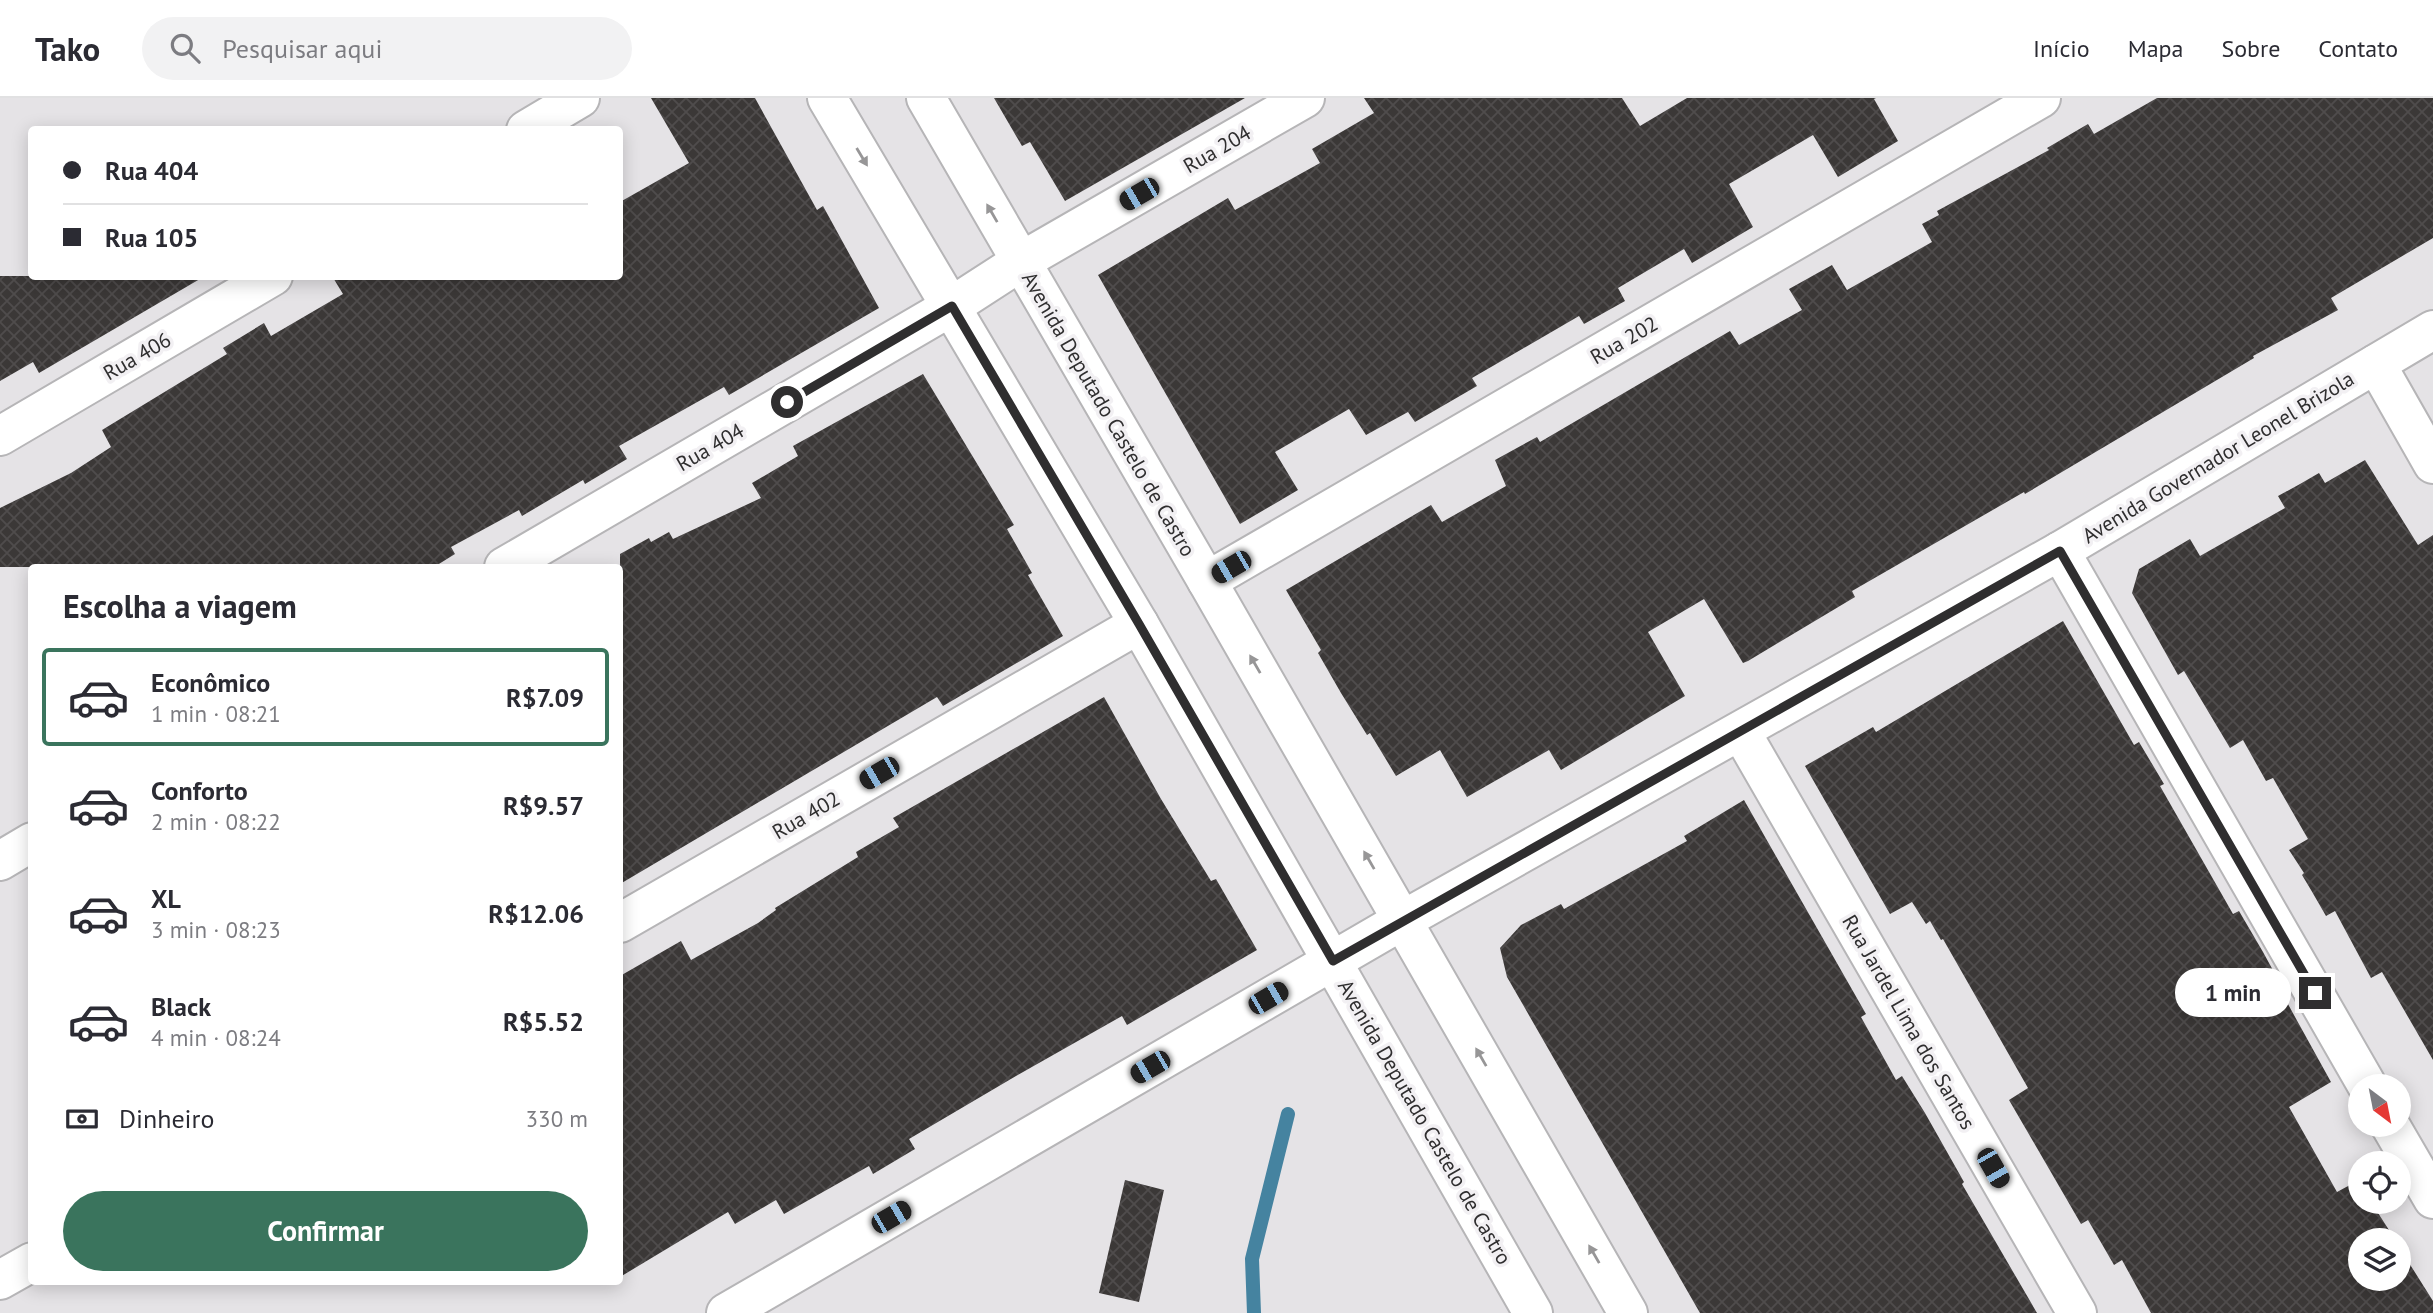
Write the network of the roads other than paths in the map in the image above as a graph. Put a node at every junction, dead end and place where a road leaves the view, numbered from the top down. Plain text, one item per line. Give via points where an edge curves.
1 (580, 98) edge
2 (827, 98) edge
3 (926, 98) edge
4 (1305, 98) edge
5 (2041, 98) edge
6 (533, 126) edge
7 (1020, 262) junction
8 (266, 280) edge
9 (952, 306) junction
10 (2433, 330) edge
11 (2375, 364) junction
12 (0, 436) edge
13 (2433, 464) edge
14 (2060, 551) junction
15 (509, 564) edge
16 (1207, 581) junction
17 (1139, 624) junction
18 (1741, 732) junction
19 (28, 844) edge
20 (0, 861) edge
21 (1403, 920) junction
22 (623, 921) edge
23 (1333, 961) junction
24 (2361, 1074) edge
25 (2398, 1138) edge
26 (2433, 1199) edge
27 (28, 1264) edge
28 (0, 1280) edge
29 (726, 1313) edge
30 (1533, 1313) edge
31 (1628, 1313) edge
32 (2077, 1313) edge

1 - 6 street
2 -> 9 street, Avenida Deputado Castelo de Castro
7 -> 3 street, Avenida Deputado Castelo de Castro
4 - 7 street, Rua 204
5 - 16 street, Rua 202
7 - 9 street, Rua 204
7 - 16 street, Avenida Deputado Castelo de Castro
8 - 12 street, Rua 406
9 - 15 street, Rua 404
9 - 17 street, Avenida Deputado Castelo de Castro
10 - 11 street, Avenida Governador Leonel Brizola
11 - 13 street
11 - 14 street, Avenida Governador Leonel Brizola
14 - 18 street, Avenida Governador Leonel Brizola
14 - 24 street
21 -> 16 street, Avenida Deputado Castelo de Castro
17 - 22 street, Rua 402
17 - 23 street, Avenida Deputado Castelo de Castro
18 - 21 street, Avenida Governador Leonel Brizola
18 - 32 street, Rua Jardel Lima dos Santos
19 - 20 street
21 - 23 street, Avenida Governador Leonel Brizola
31 -> 21 street, Avenida Deputado Castelo de Castro
23 - 29 street, Avenida Governador Leonel Brizola
23 - 30 street, Avenida Deputado Castelo de Castro
25 - 26 street
27 - 28 street

